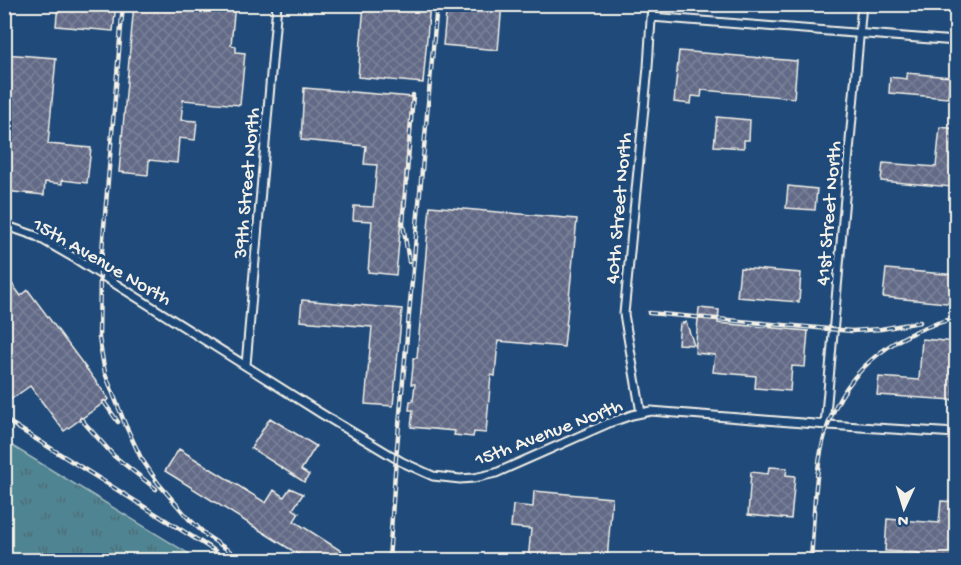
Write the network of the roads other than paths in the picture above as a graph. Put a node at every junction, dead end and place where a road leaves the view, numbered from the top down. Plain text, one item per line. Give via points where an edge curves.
1 (277, 4) edge
2 (652, 4) edge
3 (862, 4) edge
4 (651, 17) junction
5 (860, 34) junction
6 (957, 41) edge
7 (4, 225) edge
8 (246, 365) junction
9 (641, 413) junction
10 (825, 425) junction
11 (957, 433) edge

1 - 8 street, 39th Street North
2 - 4 street, 40th Street North
3 - 5 street, 41st Street North
4 - 5 street
4 - 9 street, 40th Street North via 624,314
5 - 6 street
5 - 10 street, 41st Street North
7 - 8 street, 15th Avenue North via 36,236 76,259
8 - 9 street, 15th Avenue North via 402,462 446,478 474,478 496,472
9 - 10 street, 15th Avenue North
10 - 11 street, 15th Avenue North

